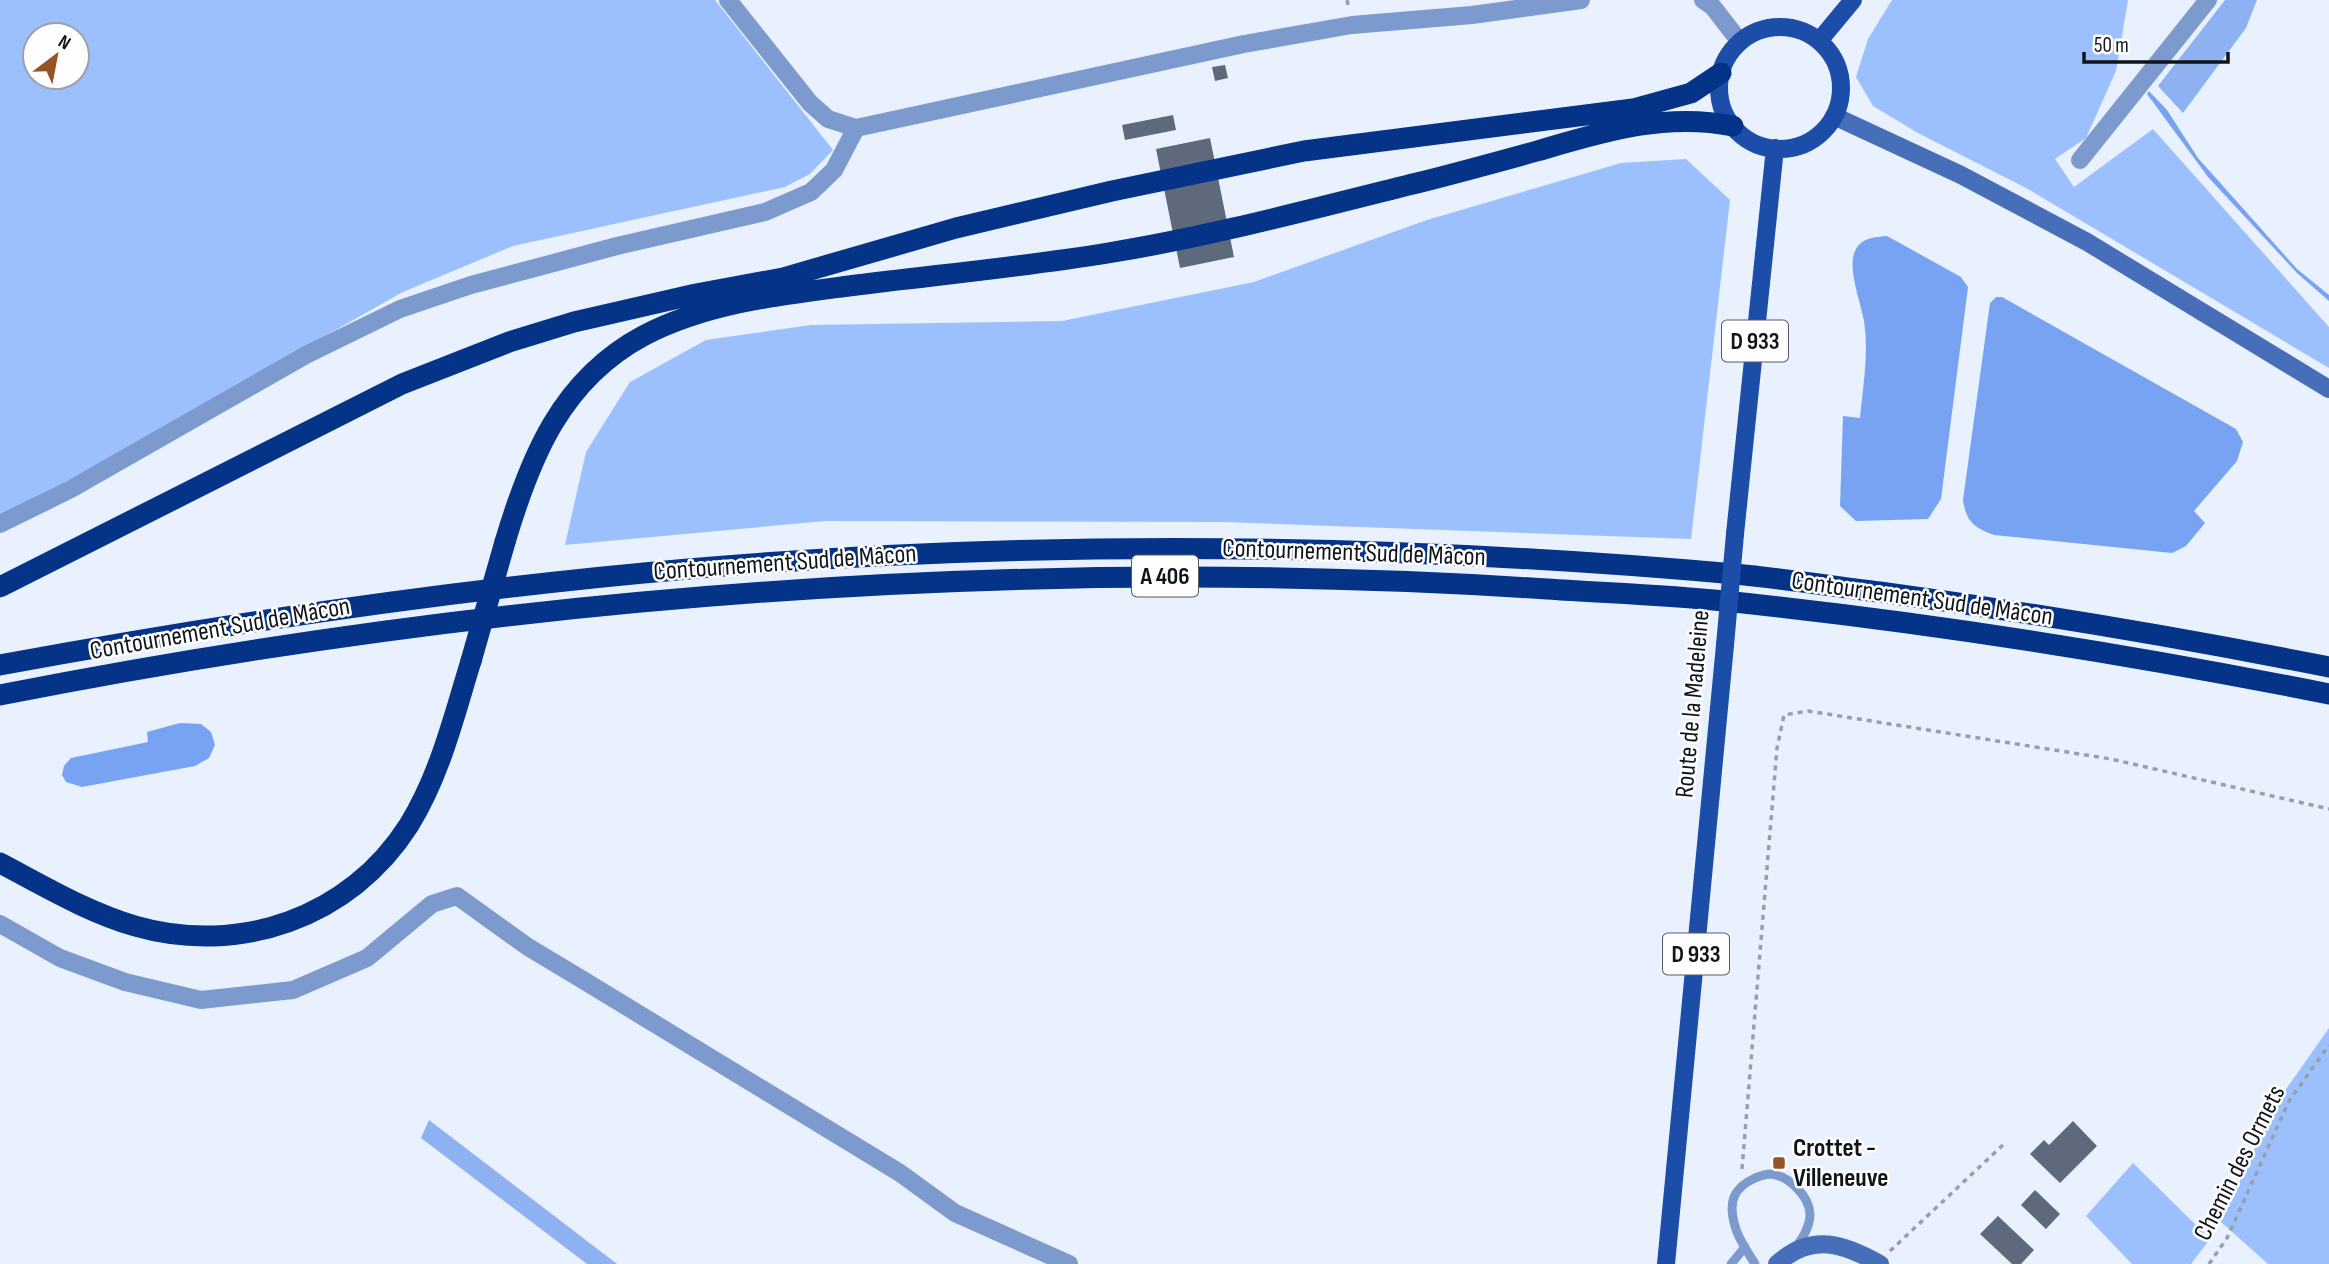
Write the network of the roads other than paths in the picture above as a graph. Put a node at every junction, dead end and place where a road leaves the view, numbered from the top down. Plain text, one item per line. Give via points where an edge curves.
1 (727, 0) edge
2 (1581, 0) edge
3 (1703, 0) edge
4 (1853, 0) edge
5 (2208, 0) edge
6 (1819, 41) junction
7 (1740, 42) junction
8 (1721, 73) junction
9 (1834, 116) junction
10 (1732, 126) junction
11 (856, 128) junction
12 (1775, 148) junction
13 (2080, 160) dead end
14 (2329, 389) edge
15 (0, 524) edge
16 (0, 587) edge
17 (0, 665) edge
18 (2329, 667) edge
19 (2329, 694) edge
20 (0, 695) edge
21 (0, 863) edge
22 (0, 924) edge
23 (1745, 1247) junction
24 (1792, 1252) junction
25 (1883, 1260) edge
26 (1069, 1264) edge
27 (1666, 1264) edge
28 (1731, 1264) edge
29 (1755, 1264) edge
30 (1777, 1264) edge

1 - 11 street via 810,103 828,118
2 - 11 street via 1472,15 1352,24
3 - 7 street
4 - 6 main road
5 - 13 street
6 - 7 main road via 1779,27
6 - 9 main road via 1830,53 1839,76 1840,100
7 - 8 main road
8 - 10 main road via 1719,96
8 - 16 highway via 1691,93 1633,109 1304,151 1112,191 956,228 783,278 574,322 483,351 402,384
9 - 12 main road via 1810,141
9 - 14 main road via 1961,175 2087,242
10 - 12 main road via 1760,146
10 - 21 highway, bridge via 1684,120 1635,125 1208,234 1107,253 773,296 694,314 640,338 611,357 585,380 554,421 521,488 432,780 409,825 364,879 345,894 278,926 204,937 158,932 85,908
11 - 15 street via 834,170 811,192 765,212 524,270 400,309 306,355 71,489
12 - 27 main road, Route de la Madeleine / D 933, bridge
17 - 18 highway, Contournement Sud de Mâcon / A 406 via 360,606 688,569 911,554 1187,548 1445,555 1738,575 2110,626
19 - 20 highway, Contournement Sud de Mâcon / A 406 via 2090,650 1720,601 1461,583 1175,576 829,586 533,611 295,643
22 - 26 street via 60,958 125,982 201,1000 293,990 368,958 432,904 457,896 528,947 900,1173 955,1213
23 - 24 lane via 1735,1229 1732,1201 1741,1185 1771,1174 1802,1193 1810,1213 1805,1236
23 - 28 lane
23 - 29 lane
24 - 25 main road via 1840,1245
24 - 30 main road

